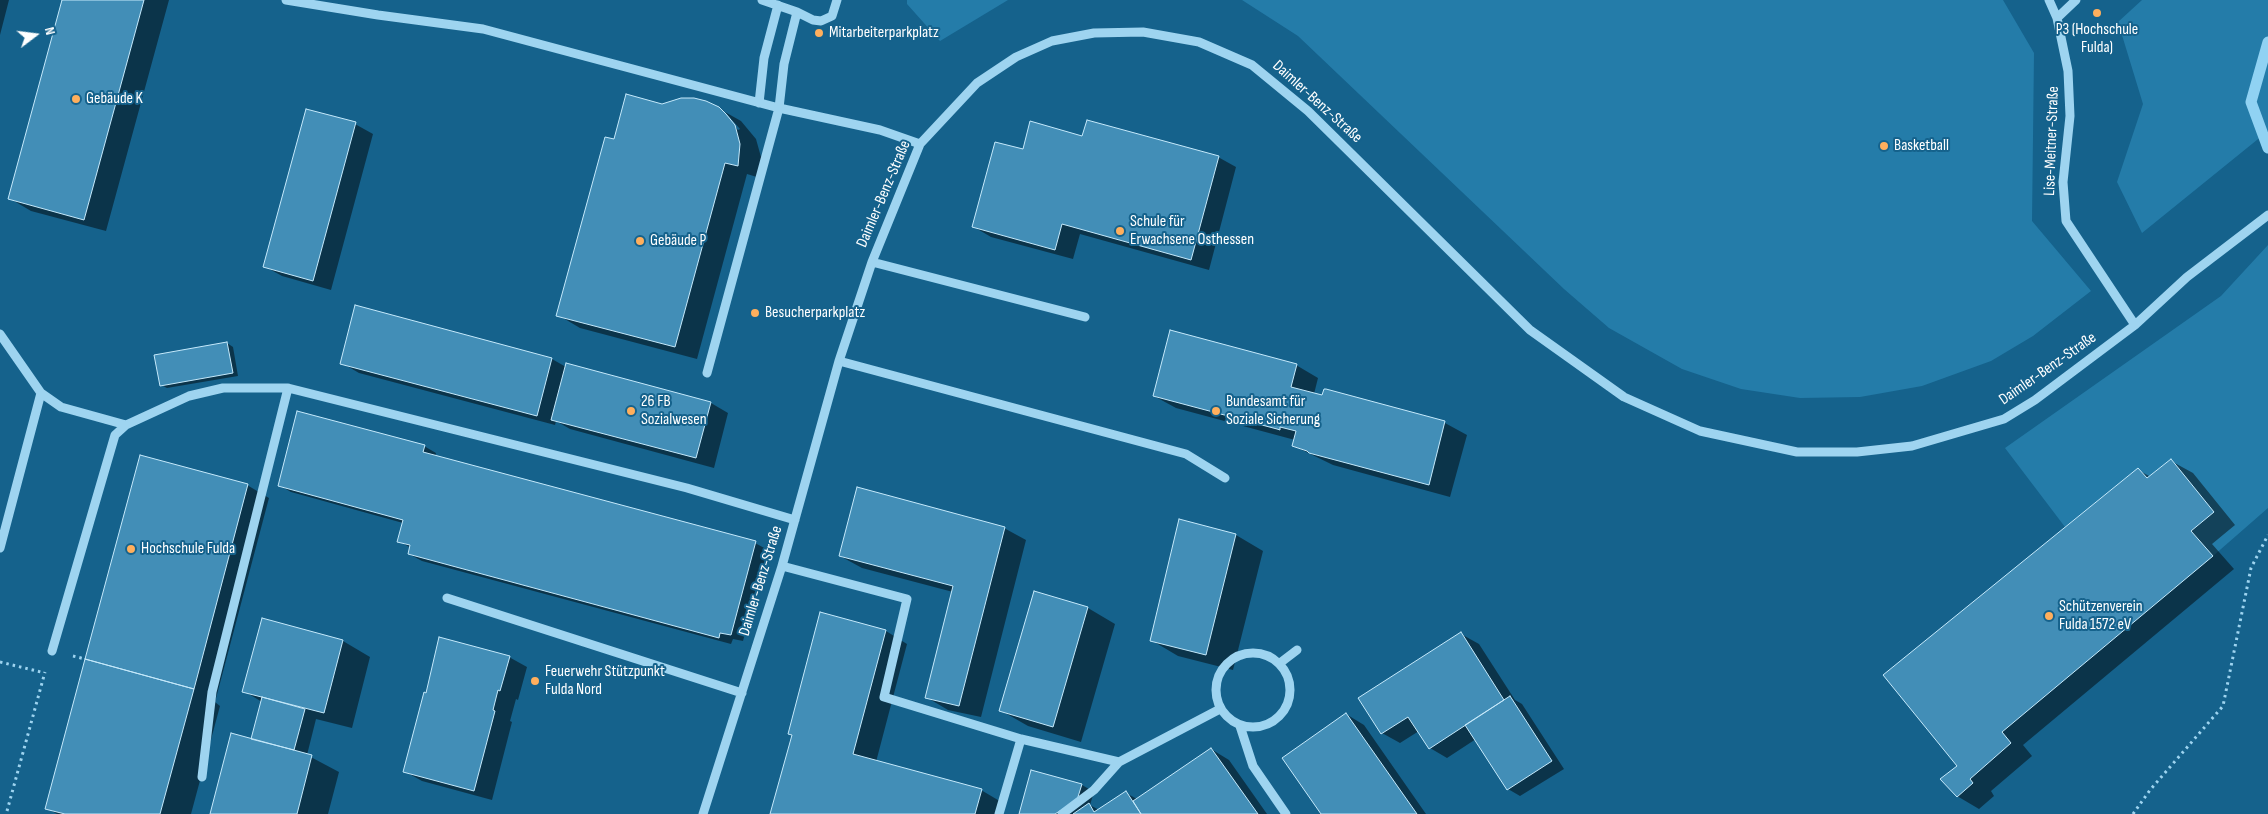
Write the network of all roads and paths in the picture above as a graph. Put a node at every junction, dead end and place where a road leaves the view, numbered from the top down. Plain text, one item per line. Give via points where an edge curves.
1 (286, 0) edge
2 (762, 0) edge
3 (836, 0) edge
4 (2049, 0) edge
5 (2076, 0) edge
6 (778, 5) junction
7 (797, 12) junction
8 (2057, 18) junction
9 (760, 103) junction
10 (779, 108) junction
11 (920, 144) junction
12 (2268, 215) edge
13 (872, 262) junction
14 (1086, 317) dead end
15 (2135, 325) junction
16 (0, 334) edge
17 (839, 361) junction
18 (707, 373) dead end
19 (288, 388) junction
20 (41, 393) junction
21 (126, 425) junction
22 (1225, 478) dead end
23 (795, 520) junction
24 (2268, 535) edge
25 (0, 548) edge
26 (782, 566) junction
27 (447, 598) dead end
28 (1297, 650) dead end
29 (52, 651) junction
30 (85, 659) dead end
31 (0, 662) edge
32 (1280, 663) junction
33 (45, 673) junction
34 (742, 693) junction
35 (1220, 709) junction
36 (1240, 726) junction
37 (1021, 739) junction
38 (1119, 762) junction
39 (202, 777) dead end
40 (7, 811) dead end
41 (703, 814) edge
42 (999, 814) edge
43 (1062, 814) edge
44 (1286, 814) edge
45 (2133, 814) edge

1 - 9 street via 482,29
2 - 6 street
3 - 7 street via 832,16 821,21
4 - 8 street, Lise-Meitner-Straße
5 - 8 street
6 - 7 street
6 - 9 street via 764,58
7 - 10 street via 784,64
8 - 15 street, Lise-Meitner-Straße via 2068,71 2070,116 2063,182 2066,221
9 - 10 street
10 - 11 street via 880,130
10 - 18 street
11 - 13 street, Daimler-Benz-Straße
11 - 15 street, Daimler-Benz-Straße via 977,83 1016,56 1052,41 1094,33 1143,32 1199,42 1252,65 1294,99 1530,330 1624,397 1700,431 1797,452 1857,452 1912,446 2004,419 2036,400
12 - 15 street, Daimler-Benz-Straße
13 - 14 street
13 - 17 street, Daimler-Benz-Straße
16 - 20 street
17 - 22 street via 1186,454
17 - 23 street, Daimler-Benz-Straße
19 - 21 street via 222,388 189,396
19 - 23 street via 687,488
19 - 39 street via 212,692
20 - 21 street via 61,407
20 - 25 street
21 - 29 street via 115,436
23 - 26 street, Daimler-Benz-Straße
24 - 45 path via 2251,568 2223,706
26 - 34 street, Daimler-Benz-Straße
26 - 37 street via 907,600 884,697
27 - 34 street
28 - 32 street
29 - 30 path
29 - 33 path
31 - 33 path
32 - 35 street via 1257,653 1231,660 1216,682
32 - 36 street via 1291,685 1286,710 1265,726
33 - 40 path
34 - 41 street, Daimler-Benz-Straße
35 - 36 street
35 - 38 street
36 - 44 street via 1254,766
37 - 38 street
37 - 42 street
38 - 43 street via 1094,790

